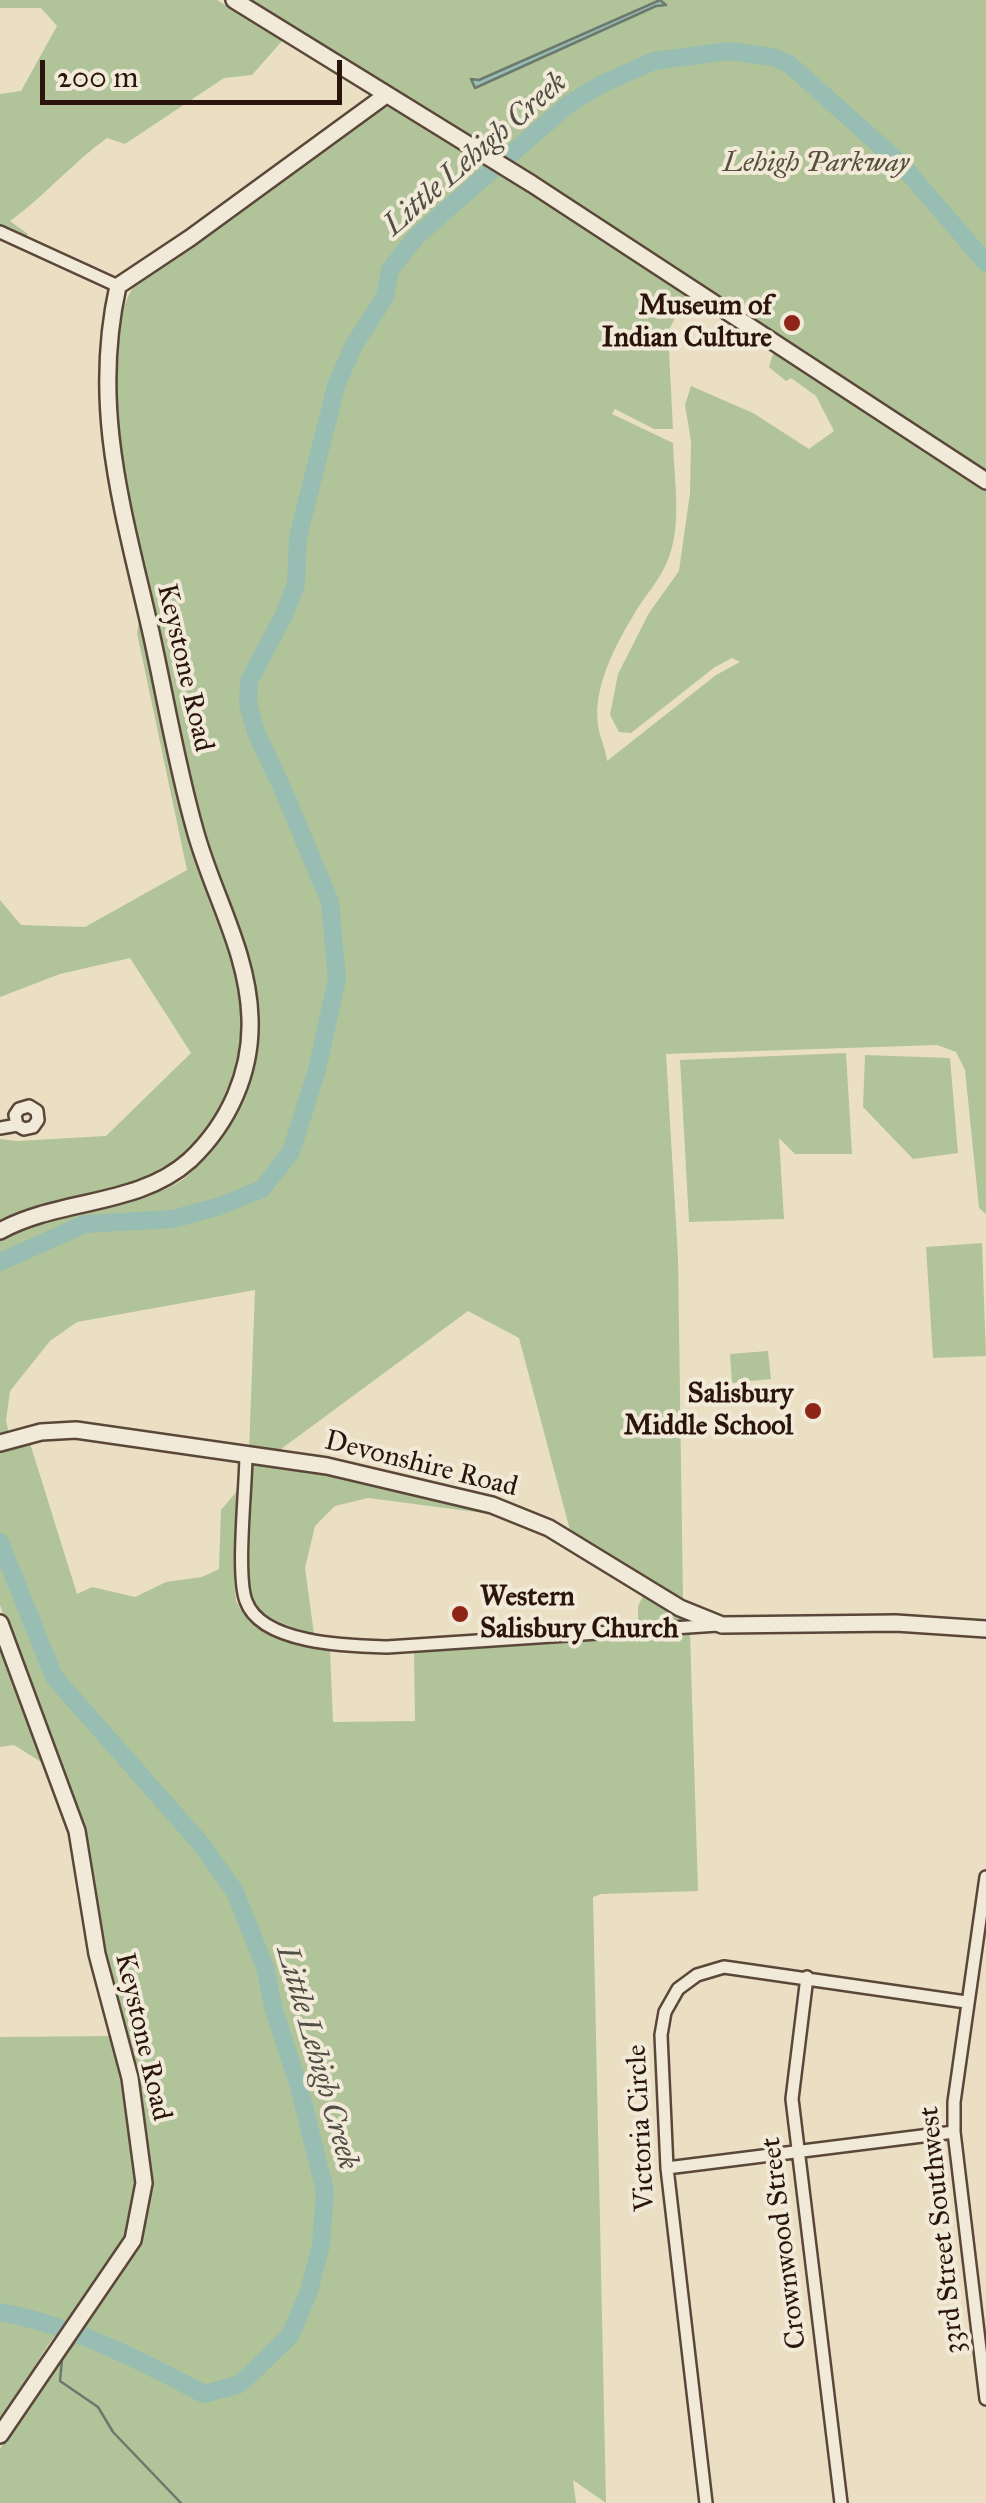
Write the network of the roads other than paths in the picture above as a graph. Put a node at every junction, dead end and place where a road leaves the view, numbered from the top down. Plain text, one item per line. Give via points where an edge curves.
1 (234, 0) edge
2 (386, 95) junction
3 (0, 232) edge
4 (118, 286) junction
5 (986, 480) edge
6 (17, 1124) dead end
7 (0, 1128) edge
8 (0, 1231) edge
9 (5, 1442) edge
10 (246, 1454) junction
11 (0, 1623) edge
12 (722, 1625) junction
13 (986, 1629) edge
14 (986, 1877) edge
15 (807, 1977) junction
16 (966, 2002) junction
17 (954, 2132) junction
18 (799, 2152) junction
19 (666, 2168) junction
20 (986, 2274) edge
21 (972, 2276) junction
22 (986, 2399) edge
23 (0, 2435) edge
24 (706, 2503) edge
25 (840, 2503) edge

1 - 2 street
2 - 4 street
2 - 5 street
3 - 4 street
4 - 8 street, Keystone Road via 108,342 109,440 195,830 245,976 250,1044 231,1106 208,1141 175,1172 146,1188
6 - 7 street
9 - 10 street, Devonshire Road via 76,1430
10 - 12 street, Devonshire Road via 327,1466 512,1512
10 - 12 street via 242,1586 249,1608 270,1628 332,1644 390,1647
11 - 23 street, Keystone Road via 77,1832 97,1954 130,2078 144,2183 132,2240
12 - 13 street, Devonshire Road
14 - 16 street, 33rd Street Southwest
15 - 16 street, Victoria Circle
15 - 18 street, Crownwood Street via 792,2082
15 - 19 street, Victoria Circle via 724,1966 678,1989 661,2035
16 - 17 street, 33rd Street Southwest
17 - 18 street
17 - 21 street, 33rd Street Southwest
18 - 19 street
18 - 25 street, Crownwood Street
19 - 24 street, Victoria Circle
20 - 21 street
21 - 22 street, 33rd Street Southwest

